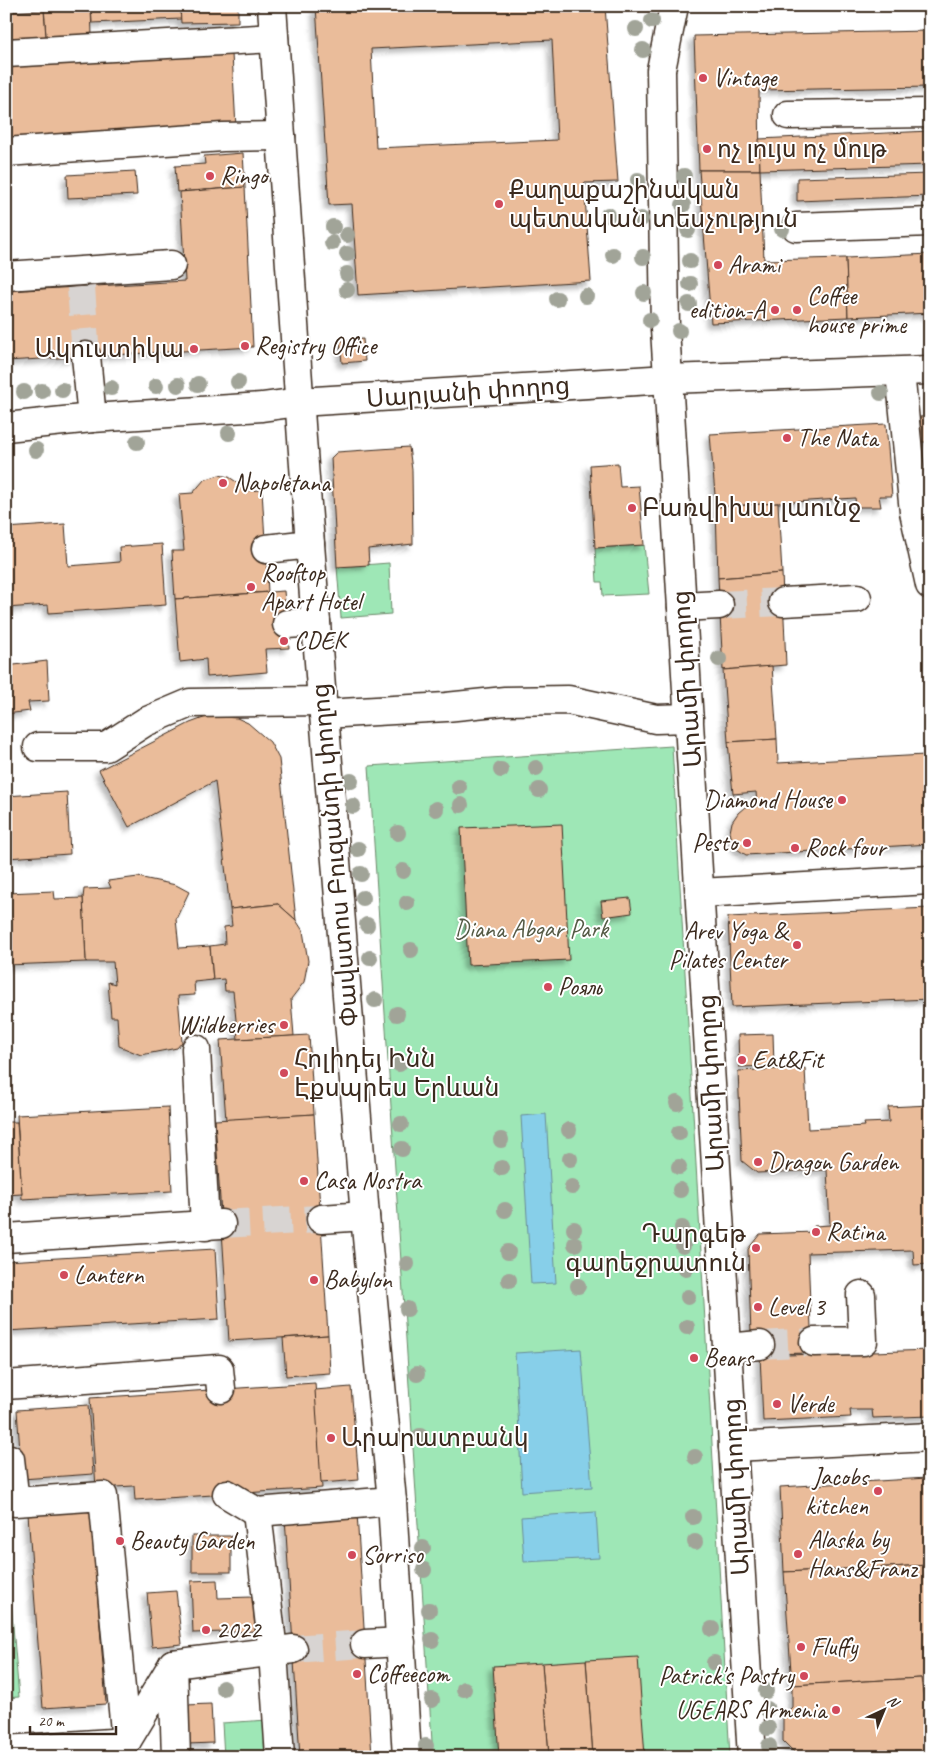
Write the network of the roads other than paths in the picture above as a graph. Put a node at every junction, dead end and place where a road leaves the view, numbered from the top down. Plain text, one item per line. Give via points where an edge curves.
1 (272, 6) edge
2 (674, 6) edge
3 (274, 38) junction
4 (6, 53) edge
5 (930, 113) edge
6 (788, 115) dead end
7 (281, 136) junction
8 (6, 152) edge
9 (930, 222) edge
10 (796, 227) dead end
11 (171, 265) dead end
12 (6, 276) edge
13 (86, 356) tunnel mouth
14 (930, 370) edge
15 (900, 372) junction
16 (668, 379) junction
17 (299, 402) junction
18 (92, 418) junction
19 (6, 427) edge
20 (310, 544) junction
21 (266, 549) dead end
22 (930, 584) edge
23 (857, 598) dead end
24 (783, 602) tunnel mouth
25 (719, 605) tunnel mouth
26 (682, 607) junction
27 (316, 622) junction
28 (287, 624) dead end
29 (323, 708) junction
30 (689, 718) junction
31 (38, 748) dead end
32 (930, 880) edge
33 (700, 893) junction
34 (196, 1049) dead end
35 (365, 1216) junction
36 (321, 1219) tunnel mouth
37 (6, 1238) edge
38 (861, 1295) dead end
39 (814, 1342) tunnel mouth
40 (760, 1345) tunnel mouth
41 (727, 1348) junction
42 (6, 1385) edge
43 (221, 1390) dead end
44 (930, 1437) edge
45 (734, 1447) junction
46 (6, 1460) edge
47 (227, 1494) dead end
48 (392, 1501) junction
49 (257, 1512) junction
50 (401, 1642) junction
51 (365, 1644) tunnel mouth
52 (283, 1650) junction
53 (173, 1664) junction
54 (126, 1742) junction
55 (6, 1750) edge
56 (176, 1757) edge
57 (280, 1757) edge
58 (407, 1757) edge
59 (752, 1757) edge

1 - 3 street, Փավստոս Բուզանդի փողոց
2 - 16 street, Արամի փողոց via 661,70
3 - 4 street
3 - 7 street, Փավստոս Բուզանդի փողոց
5 - 6 street
7 - 8 street
7 - 17 street, Փավստոս Բուզանդի փողոց
9 - 10 street
11 - 12 street via 81,279
13 - 18 street
14 - 15 street, Սարյանի փողոց
15 - 16 street, Սարյանի փողոց
15 - 22 street via 914,512
16 - 17 street, Սարյանի փողոց
16 - 26 street, Արամի փողոց
17 - 18 street, Սարյանի փողոց
17 - 20 street, Փավստոս Բուզանդի փողոց
18 - 19 street, Սարյանի փողոց
20 - 21 street
20 - 27 street, Փավստոս Բուզանդի փողոց
23 - 24 street
25 - 26 street
26 - 30 street, Արամի փողոց
27 - 28 street
27 - 29 street, Փավստոս Բուզանդի փողոց
29 - 30 street via 568,700 656,719
29 - 31 street via 190,703 145,722 106,747
29 - 35 street, Փավստոս Բուզանդի փողոց
30 - 33 street, Արամի փողոց
32 - 33 street
33 - 41 street, Արամի փողոց
34 - 37 street via 213,1225
35 - 36 street
35 - 48 street, Փավստոս Բուզանդի փողոց
38 - 39 street via 863,1340
40 - 41 street
41 - 45 street, Արամի փողոց
42 - 43 street via 220,1369
44 - 45 street
45 - 59 street, Արամի փողոց
46 - 54 street via 10,1459 14,1502 103,1496
47 - 49 street
48 - 49 street
48 - 50 street, Փավստոս Բուզանդի փողոց
49 - 52 street
50 - 51 street
50 - 58 street, Փավստոս Բուզանդի փողոց
52 - 53 street
52 - 57 street
53 - 54 street
53 - 56 street
54 - 55 street

